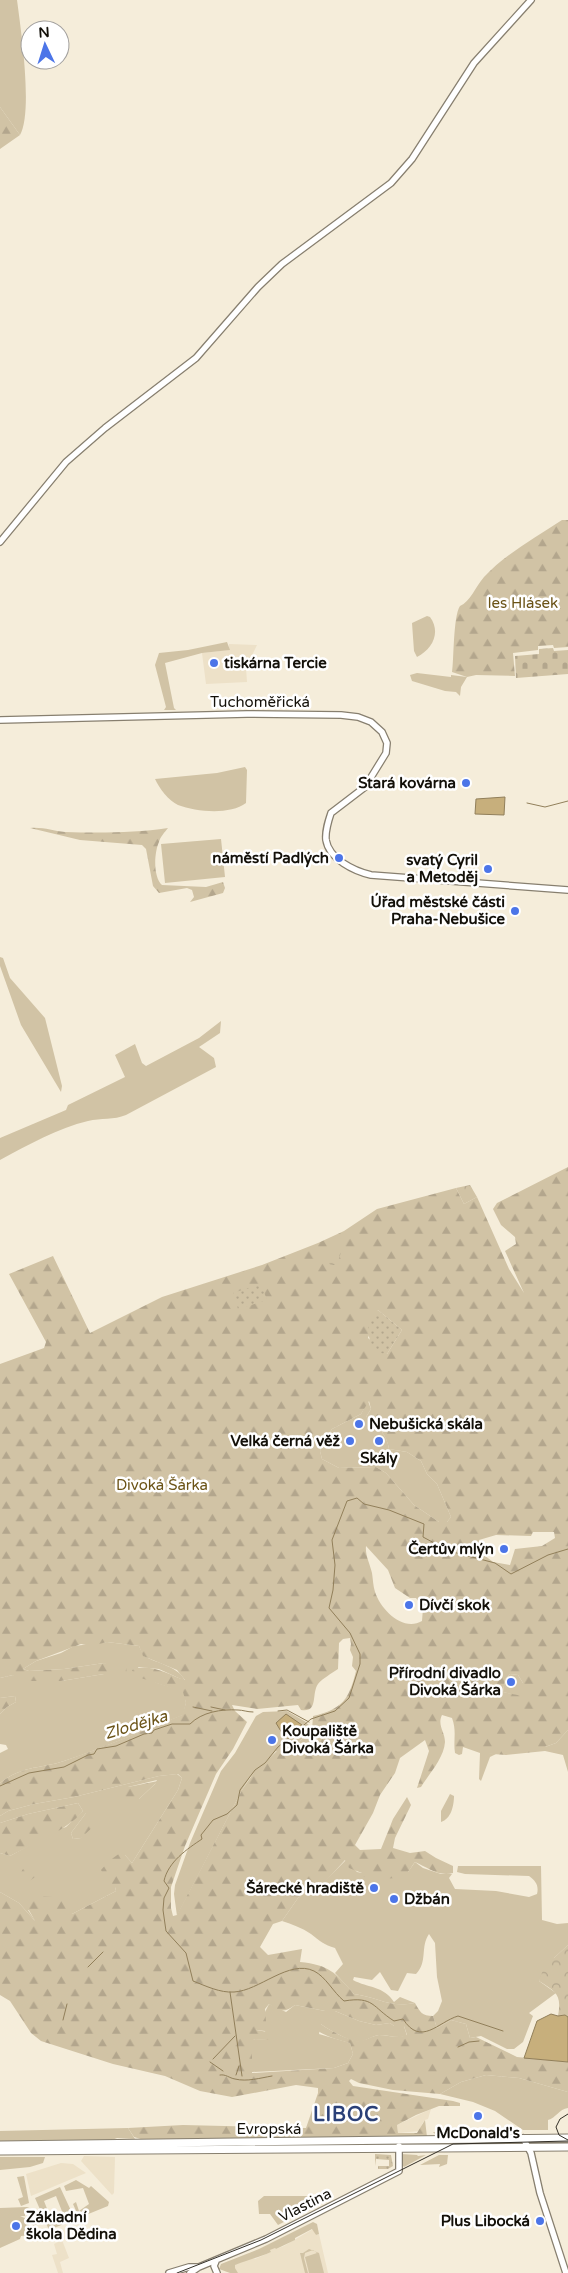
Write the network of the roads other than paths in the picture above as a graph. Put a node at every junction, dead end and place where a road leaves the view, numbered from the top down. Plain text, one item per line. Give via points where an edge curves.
1 (531, 0) edge
2 (0, 542) edge
3 (0, 720) edge
4 (568, 890) edge
5 (523, 2138) junction
6 (568, 2138) edge
7 (399, 2144) junction
8 (0, 2145) edge
9 (568, 2147) edge
10 (529, 2148) junction
11 (0, 2151) edge
12 (216, 2261) junction
13 (199, 2267) junction
14 (169, 2273) edge
15 (190, 2273) edge
16 (217, 2273) edge
17 (566, 2273) edge

1 - 2 street via 474,63 412,159 391,183 282,264 258,286 196,358 66,462
3 - 4 street, Tuchoměřická via 247,714 358,717 371,722 382,732 387,743 386,753 359,794 334,809 326,840 334,855 360,872
5 - 6 main road, Evropská
5 - 7 main road, Evropská
5 - 10 street
7 - 8 main road, Evropská
7 - 10 main road, Evropská
7 - 11 main road, Evropská
7 - 12 street, Vlastina via 399,2171
9 - 10 main road, Evropská
10 - 17 street
12 - 13 street, Vlastina
12 - 16 street
13 - 14 street, Vlastina
13 - 15 street, Vlastina

